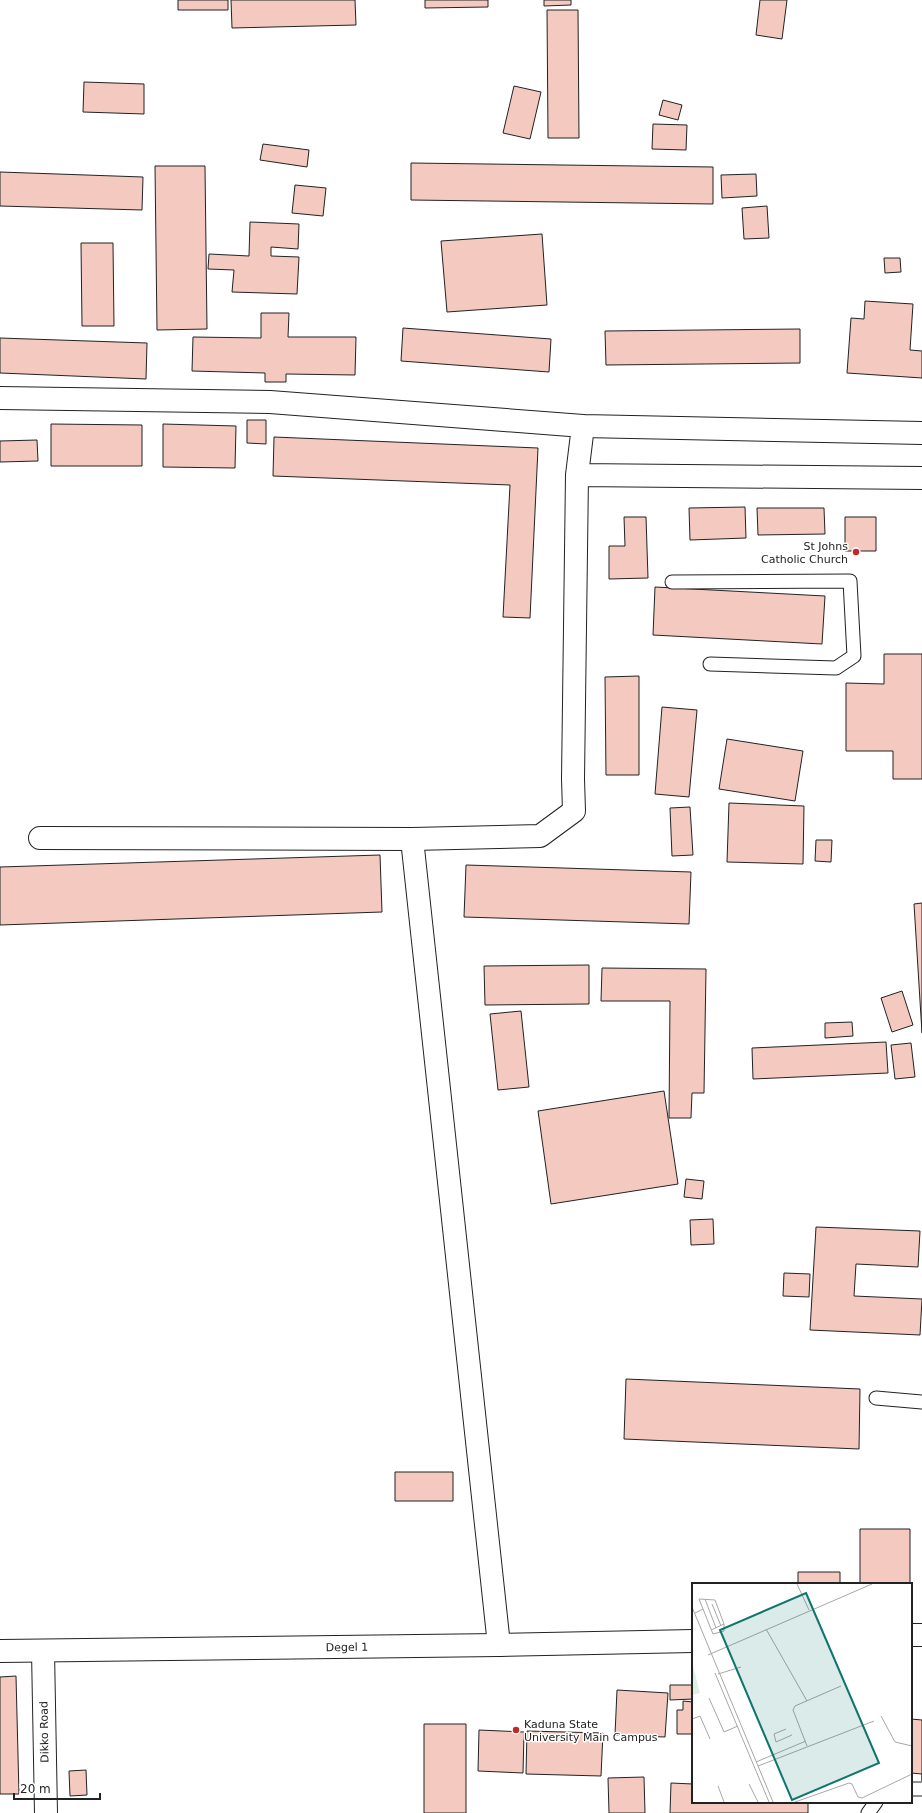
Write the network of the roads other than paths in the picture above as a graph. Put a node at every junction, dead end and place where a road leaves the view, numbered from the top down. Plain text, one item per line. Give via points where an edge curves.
1 (0, 398) edge
2 (583, 426) junction
3 (922, 433) edge
4 (577, 475) junction
5 (922, 478) edge
6 (672, 582) dead end
7 (710, 664) dead end
8 (40, 838) dead end
9 (412, 839) junction
10 (876, 1398) dead end
11 (922, 1402) edge
12 (692, 1641) edge
13 (500, 1645) junction
14 (0, 1651) edge
15 (43, 1651) junction
16 (875, 1803) edge
17 (46, 1813) edge
18 (868, 1813) edge

1 - 2 street via 270,402
2 - 3 street
2 - 4 street
4 - 5 street
4 - 9 street via 574,811 540,836
6 - 7 lane via 850,581 854,656 836,668
8 - 9 street
9 - 13 street
10 - 11 lane
12 - 13 street, Degel 1
13 - 15 street, Degel 1
14 - 15 street, Degel 1
15 - 17 street, Dikko Road
16 - 18 lane

